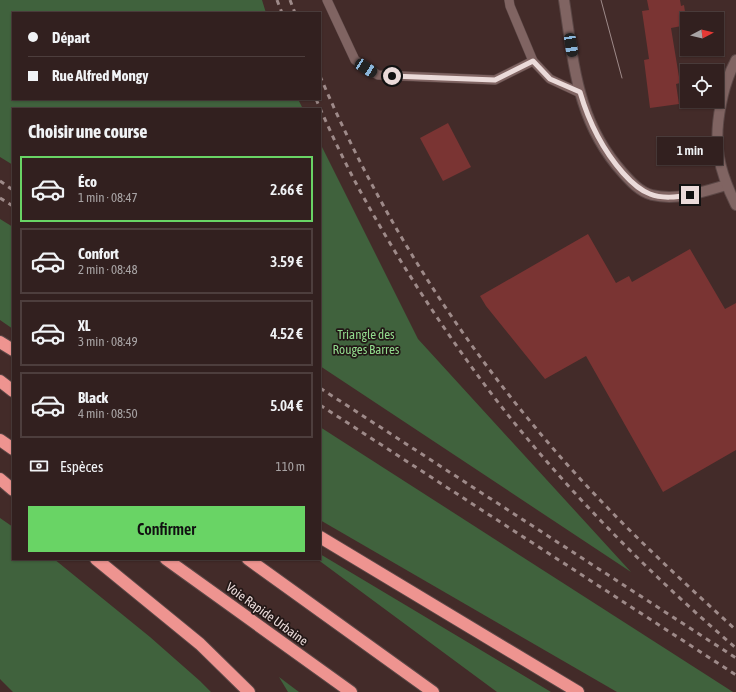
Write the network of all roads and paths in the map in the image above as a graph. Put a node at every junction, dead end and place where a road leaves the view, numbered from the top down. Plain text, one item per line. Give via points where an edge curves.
1 (327, 0) edge
2 (509, 0) edge
3 (564, 0) edge
4 (736, 60) edge
5 (533, 61) junction
6 (580, 92) junction
7 (726, 184) junction
8 (736, 205) edge
9 (0, 342) edge
10 (12, 349) edge
11 (0, 381) edge
12 (12, 389) edge
13 (0, 440) edge
14 (12, 448) edge
15 (0, 479) edge
16 (12, 489) edge
17 (321, 538) edge
18 (97, 560) edge
19 (167, 560) edge
20 (249, 560) edge
21 (249, 692) edge
22 (351, 692) edge
23 (433, 692) edge
24 (578, 692) edge

1 - 5 lane via 355,60 378,75 495,80
2 - 5 lane
3 - 6 street
4 - 7 street via 726,82 717,122 717,150
5 - 6 lane via 550,79
6 - 7 street via 591,126 599,140 618,168 640,190 651,195 676,197
7 - 8 street
9 - 10 highway
11 - 12 highway
13 - 14 highway
15 - 16 highway
17 - 24 highway
18 - 21 highway via 200,644
19 - 22 highway, Voie Rapide Urbaine
20 - 23 highway

